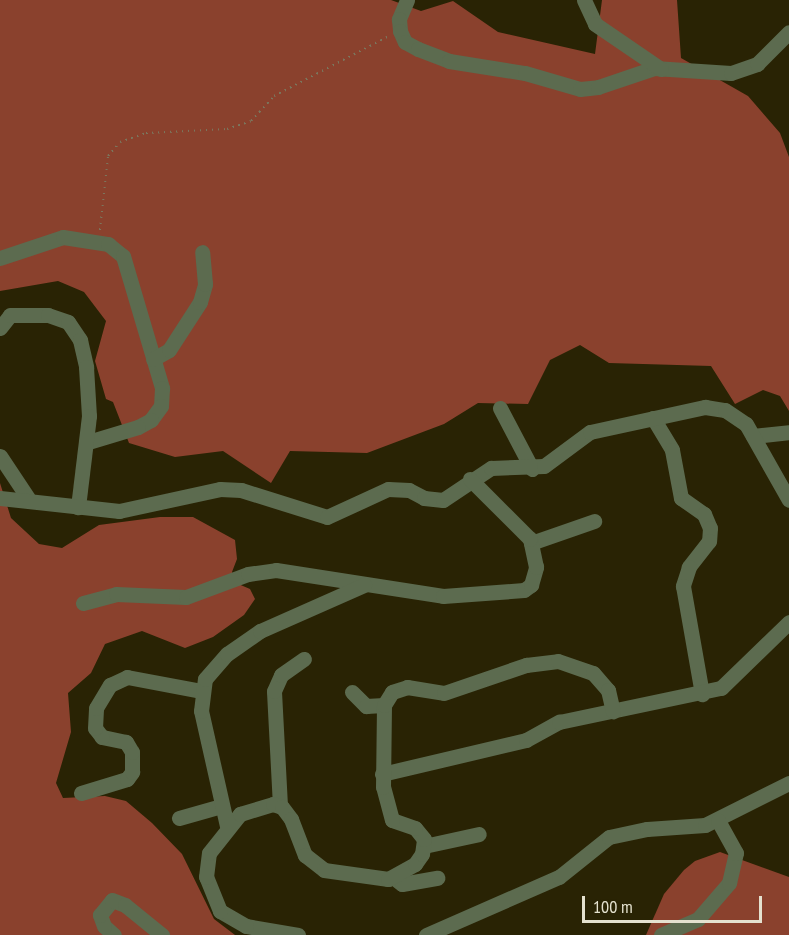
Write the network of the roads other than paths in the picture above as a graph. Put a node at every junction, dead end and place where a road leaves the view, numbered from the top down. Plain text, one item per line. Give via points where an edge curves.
1 (407, 0) edge
2 (584, 0) edge
3 (789, 32) edge
4 (661, 69) junction
5 (202, 252) dead end
6 (0, 258) edge
7 (0, 328) edge
8 (153, 359) junction
9 (500, 408) dead end
10 (654, 418) junction
11 (789, 432) edge
12 (753, 435) junction
13 (88, 442) junction
14 (0, 456) edge
15 (532, 469) junction
16 (470, 479) junction
17 (0, 498) edge
18 (28, 498) junction
19 (789, 500) edge
20 (78, 507) junction
21 (594, 521) dead end
22 (531, 543) junction
23 (364, 585) junction
24 (83, 603) dead end
25 (789, 622) edge
26 (304, 659) dead end
27 (201, 691) junction
28 (352, 692) dead end
29 (702, 694) junction
30 (384, 705) junction
31 (613, 711) junction
32 (382, 774) junction
33 (789, 783) edge
34 (81, 794) dead end
35 (221, 806) junction
36 (280, 806) junction
37 (179, 818) dead end
38 (718, 821) junction
39 (227, 826) junction
40 (478, 834) dead end
41 (424, 846) junction
42 (393, 878) junction
43 (437, 878) dead end
44 (114, 935) edge
45 (162, 935) edge
46 (298, 935) edge
47 (426, 935) edge
48 (661, 935) edge

1 - 4 street via 399,19 400,31 405,42 430,55 580,88 598,87 642,70
2 - 4 street via 595,24
3 - 4 street via 758,64 738,71 717,74
5 - 8 street via 205,284 196,309 169,350
6 - 8 street via 63,237 112,246 123,256
7 - 13 street via 10,315 32,313 59,318 74,329 86,367
8 - 13 street via 162,397 157,414 138,427
9 - 15 street
10 - 12 street via 690,407 715,409 739,417
10 - 15 street via 590,432 544,465
10 - 29 street via 672,450 681,498 704,514 710,528 709,541 689,567 683,586
11 - 12 street
12 - 19 street
13 - 20 street
14 - 18 street
15 - 16 street via 491,468
16 - 20 street via 443,500 424,498 409,490 388,489 327,517 241,490 220,489 119,512
16 - 22 street via 522,529
17 - 18 street
18 - 20 street
21 - 22 street
22 - 23 street via 535,578 524,590 443,596
23 - 24 street via 276,570 248,574 186,597 117,594
23 - 27 street via 292,614 242,642 211,670
25 - 29 street via 727,685
26 - 36 street via 281,675 274,691
27 - 34 street via 127,677 110,685 96,708 95,728 102,737 126,742 132,752 132,772 128,779
27 - 35 street via 201,711
28 - 30 street via 366,706
29 - 31 street
30 - 31 street via 386,698 399,688 444,693 526,665 558,661 593,673 608,690
30 - 32 street
31 - 32 street via 559,722 526,740
32 - 41 street via 392,820 415,828 424,839
33 - 38 street
35 - 37 street
35 - 39 street
36 - 39 street via 245,810
36 - 42 street via 291,819 305,855 324,870 376,880
38 - 47 street via 609,837 559,878
38 - 48 street via 736,853 729,883 698,919
39 - 46 street via 209,853 206,865 208,886 220,911 246,926
40 - 41 street
41 - 42 street via 416,864
42 - 43 street via 402,884
44 - 45 street via 104,926 100,915 112,900 125,905

